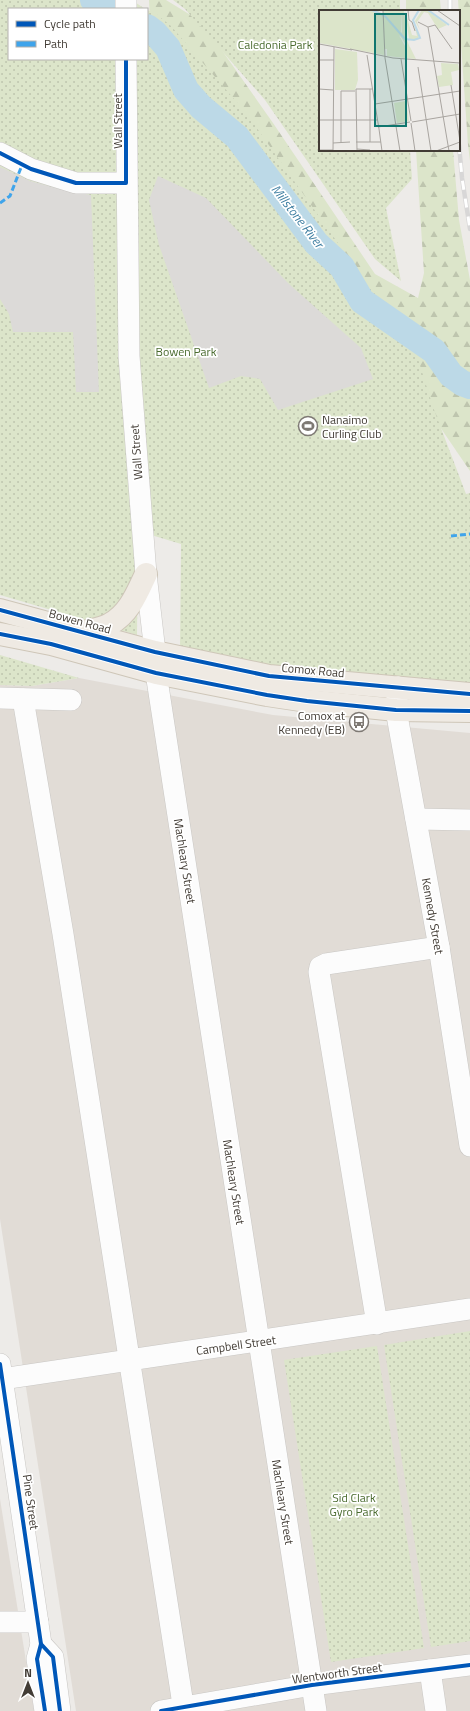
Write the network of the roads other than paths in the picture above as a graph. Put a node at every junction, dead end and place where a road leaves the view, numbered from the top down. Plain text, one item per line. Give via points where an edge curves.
1 (126, 63) edge
2 (0, 153) edge
3 (126, 183) junction
4 (146, 574) junction
5 (0, 610) edge
6 (81, 632) junction
7 (0, 634) edge
8 (156, 663) junction
9 (398, 687) junction
10 (470, 694) edge
11 (0, 698) edge
12 (23, 699) junction
13 (71, 700) dead end
14 (396, 710) junction
15 (470, 711) edge
16 (416, 819) junction
17 (470, 820) edge
18 (439, 947) junction
19 (470, 1146) edge
20 (470, 1309) edge
21 (377, 1324) junction
22 (259, 1341) junction
23 (129, 1361) junction
24 (1, 1372) edge
25 (0, 1622) edge
26 (38, 1622) junction
27 (41, 1644) junction
28 (470, 1665) edge
29 (430, 1670) junction
30 (312, 1685) junction
31 (183, 1710) edge
32 (45, 1711) edge
33 (60, 1711) edge
34 (161, 1711) edge
35 (316, 1711) edge
36 (436, 1711) edge

1 - 3 street, Wall Street
2 - 3 street via 31,169 76,183
3 - 4 street, Wall Street via 129,356
4 - 6 main road via 132,604 116,620 109,625
4 - 8 street, Wall Street
5 - 6 main road, Bowen Road
6 - 8 main road, Bowen Road
7 - 8 main road
8 - 9 main road, Comox Road
8 - 14 main road via 307,701
8 - 22 street, Machleary Street
9 - 10 main road, Comox Road
9 - 14 street, Kennedy Street
11 - 12 street
12 - 13 street
12 - 23 street via 63,934
14 - 15 main road
14 - 16 street, Kennedy Street
16 - 17 street
16 - 18 street, Kennedy Street
18 - 19 street, Kennedy Street
18 - 21 street via 326,964 320,967 319,972
20 - 21 street, Campbell Street
21 - 22 street, Campbell Street
22 - 23 street, Campbell Street
22 - 30 street, Machleary Street
23 - 24 street, Campbell Street
23 - 31 street
24 - 26 street, Pine Street
25 - 26 street
26 - 27 street, Pine Street
27 - 32 street, Pine Street via 37,1659
27 - 33 street, Pine Street via 52,1657
28 - 29 street, Wentworth Street
29 - 30 street, Wentworth Street
29 - 36 street
30 - 31 street, Wentworth Street
30 - 35 street, Machleary Street
31 - 34 street, Wentworth Street

